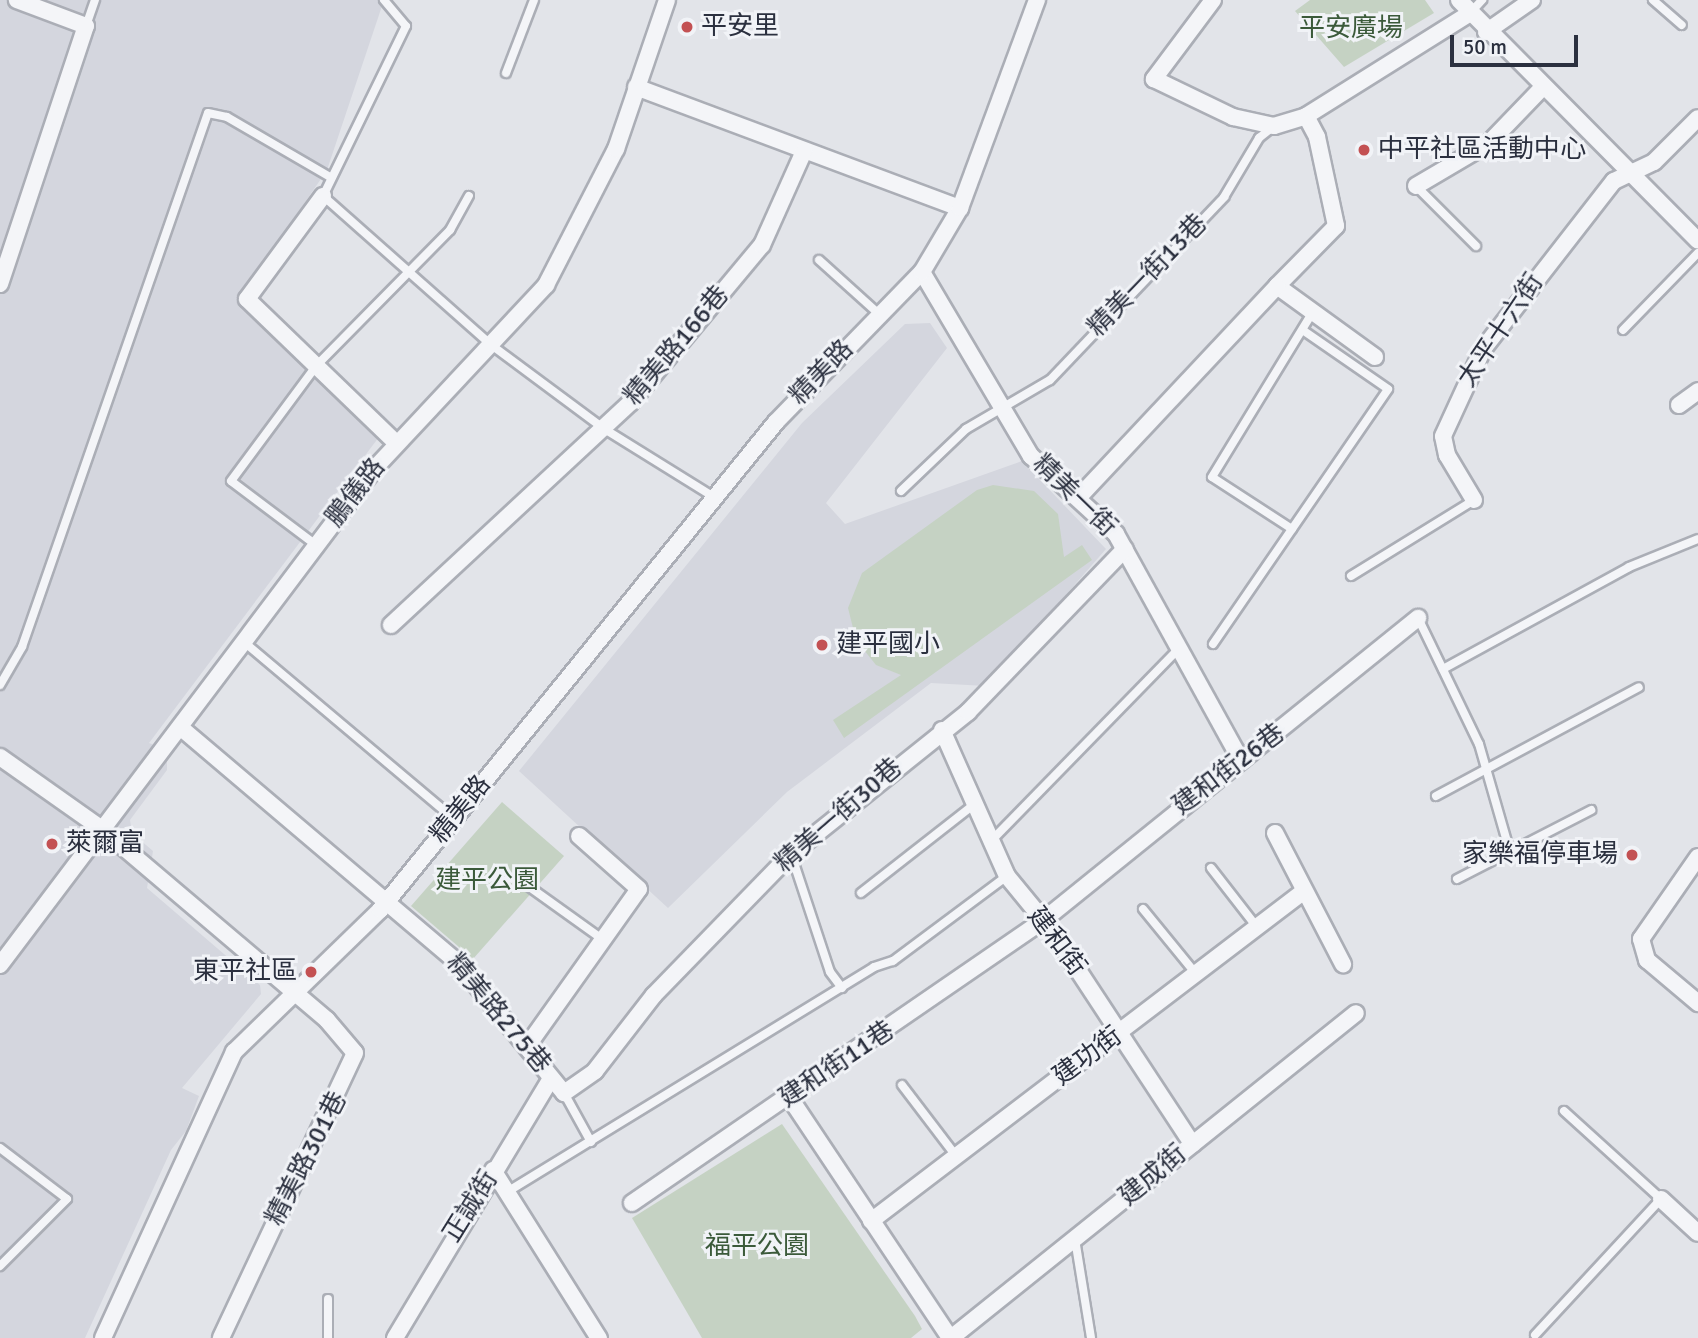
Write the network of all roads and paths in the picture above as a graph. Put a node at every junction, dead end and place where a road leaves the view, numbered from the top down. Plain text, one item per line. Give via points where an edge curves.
1 (17, 0) edge
2 (95, 0) edge
3 (384, 0) edge
4 (534, 0) edge
5 (667, 0) edge
6 (1037, 0) edge
7 (1213, 0) edge
8 (1482, 0) edge
9 (1532, 0) edge
10 (1653, 0) edge
11 (1465, 6) edge
12 (1682, 25) dead end
13 (86, 26) junction
14 (1486, 32) junction
15 (506, 73) dead end
16 (636, 87) junction
17 (1542, 88) junction
18 (1306, 116) junction
19 (1698, 118) edge
20 (1274, 126) junction
21 (804, 151) junction
22 (1633, 176) junction
23 (330, 177) junction
24 (1416, 186) joint
25 (469, 196) dead end
26 (323, 197) junction
27 (960, 208) junction
28 (1698, 241) edge
29 (1476, 246) dead end
30 (1698, 253) edge
31 (819, 260) dead end
32 (409, 270) junction
33 (922, 272) junction
34 (0, 284) edge
35 (1277, 286) junction
36 (879, 314) junction
37 (1311, 316) junction
38 (1623, 330) dead end
39 (1304, 331) junction
40 (489, 344) junction
41 (1375, 357) dead end
42 (316, 366) junction
43 (1698, 391) edge
44 (1679, 405) dead end
45 (1004, 408) junction
46 (606, 430) junction
47 (396, 443) junction
48 (901, 491) dead end
49 (714, 497) junction
50 (1079, 497) junction
51 (1474, 500) joint
52 (1292, 529) junction
53 (1698, 539) edge
54 (316, 545) junction
55 (1125, 549) junction
56 (1351, 576) dead end
57 (1418, 618) joint
58 (391, 625) dead end
59 (242, 640) junction
60 (1213, 644) dead end
61 (1182, 645) junction
62 (1443, 669) junction
63 (0, 685) edge
64 (1639, 687) dead end
65 (180, 727) junction
66 (942, 730) junction
67 (0, 757) edge
68 (1241, 760) junction
69 (1486, 765) junction
70 (1436, 796) dead end
71 (972, 806) junction
72 (1591, 810) dead end
73 (453, 818) junction
74 (102, 829) junction
75 (1275, 833) dead end
76 (579, 836) dead end
77 (990, 842) junction
78 (1510, 852) junction
79 (791, 853) junction
80 (1698, 857) edge
81 (1211, 869) dead end
82 (1007, 876) junction
83 (1457, 879) dead end
84 (531, 888) dead end
85 (1304, 891) junction
86 (862, 893) dead end
87 (386, 903) junction
88 (1143, 909) dead end
89 (1040, 923) junction
90 (1256, 927) junction
91 (602, 939) junction
92 (1342, 964) dead end
93 (0, 965) edge
94 (1196, 974) junction
95 (842, 988) junction
96 (299, 995) junction
97 (1698, 1003) edge
98 (1356, 1013) dead end
99 (1121, 1032) junction
100 (528, 1045) junction
101 (551, 1078) junction
102 (902, 1085) dead end
103 (564, 1093) junction
104 (790, 1098) junction
105 (1564, 1111) dead end
106 (591, 1142) junction
107 (1192, 1144) junction
108 (0, 1149) edge
109 (956, 1156) junction
110 (494, 1170) junction
111 (507, 1192) junction
112 (1661, 1199) junction
113 (632, 1203) dead end
114 (871, 1221) junction
115 (1698, 1233) edge
116 (1075, 1239) junction
117 (0, 1266) edge
118 (328, 1299) dead end
119 (1535, 1335) dead end
120 (103, 1338) edge
121 (221, 1338) edge
122 (328, 1338) edge
123 (395, 1338) edge
124 (599, 1338) edge
125 (951, 1338) edge
126 (1091, 1338) edge

1 - 13 street
2 - 13 lane
3 - 23 lane via 406,26
4 - 15 lane
5 - 16 street, 鵬儀路
6 - 27 street, 精美路
7 - 20 street via 1154,79 1233,117
8 - 11 lane
9 - 14 street
10 - 12 lane
11 - 14 street
11 - 18 street
13 - 34 street
14 - 17 street
16 - 21 street
16 - 40 street, 鵬儀路 via 616,149 546,285
17 - 22 street
17 - 24 street via 1489,143
18 - 20 street
18 - 35 street via 1336,226
19 - 22 street, 太平十六街
20 - 45 lane, 精美一街13巷 via 1259,138 1224,197 1050,380
21 - 27 street
21 - 46 street, 精美路166巷 via 762,245
22 - 28 street
22 - 51 street, 太平十六街 via 1614,181 1573,227 1483,349 1450,411 1447,455
23 - 26 lane
23 - 63 lane via 227,117 208,113 22,647
24 - 29 lane
25 - 32 lane via 450,230
26 - 32 lane
26 - 42 street via 247,299
27 - 33 street, 精美路
30 - 38 lane
31 - 36 lane
32 - 40 lane
32 - 42 lane
33 - 36 street, 精美路
33 - 45 street, 精美一街
35 - 37 street
35 - 50 street
36 - 49 street, 精美路
37 - 39 lane
37 - 41 street
39 - 52 lane via 1212,477
39 - 52 lane via 1388,389
40 - 46 lane
40 - 47 street, 鵬儀路
42 - 47 street
42 - 54 lane via 231,481
43 - 44 street
45 - 48 lane, 精美一街13巷 via 966,429
45 - 50 street, 精美一街 via 1031,456
46 - 49 lane
46 - 58 street, 精美路166巷
47 - 54 street, 鵬儀路
49 - 73 street, 精美路
50 - 55 street, 精美一街
51 - 56 lane, 太平十六街
52 - 60 lane
53 - 62 lane via 1629,567
54 - 59 street, 鵬儀路
55 - 61 street, 精美一街
55 - 66 street, 精美一街30巷 via 968,712
57 - 62 lane
57 - 68 street, 建和街26巷
59 - 65 street, 鵬儀路
59 - 73 lane
61 - 68 street, 精美一街
61 - 77 lane
62 - 69 lane
64 - 69 lane
65 - 74 street, 鵬儀路
65 - 87 street, 精美路275巷
66 - 71 street, 建和街
66 - 79 street, 精美一街30巷
67 - 74 street
68 - 89 street, 建和街26巷
69 - 70 lane
69 - 78 lane
71 - 77 street, 建和街
71 - 86 lane
72 - 78 lane
73 - 87 street, 精美路
74 - 93 street, 鵬儀路
74 - 96 street
75 - 85 street
76 - 91 street via 639,889
77 - 82 street, 建和街
78 - 83 lane
79 - 95 lane via 830,972
79 - 103 street, 精美一街30巷 via 654,995 595,1071
80 - 97 street via 1641,940 1647,960
81 - 90 lane
82 - 89 street, 建和街
82 - 95 lane via 893,961
84 - 91 lane
85 - 90 street, 建功街
85 - 92 street
87 - 96 street, 精美路
87 - 100 street, 精美路275巷 via 402,909 458,963
88 - 94 lane
89 - 99 street, 建和街 via 1053,932
89 - 104 street, 建和街11巷
90 - 94 street, 建功街
91 - 100 street
94 - 99 street, 建功街
95 - 106 lane
96 - 120 street, 精美路 via 280,1002 221,1070
96 - 121 street, 精美路301巷 via 355,1053 353,1068
98 - 107 street, 建成街
99 - 107 street, 建和街
99 - 109 street, 建功街
100 - 101 street, 精美路275巷
101 - 103 street, 精美路275巷
101 - 110 street, 正誠街
102 - 109 lane
103 - 106 lane, 精美路275巷
104 - 113 street, 建和街11巷
104 - 114 street
105 - 112 lane
106 - 111 lane
107 - 116 street, 建成街
108 - 117 lane via 67,1199
109 - 114 street, 建功街
110 - 111 street
110 - 123 street, 正誠街
111 - 124 street
112 - 115 street
112 - 119 lane
114 - 125 street
116 - 125 street, 建成街
116 - 126 lane
118 - 122 lane

